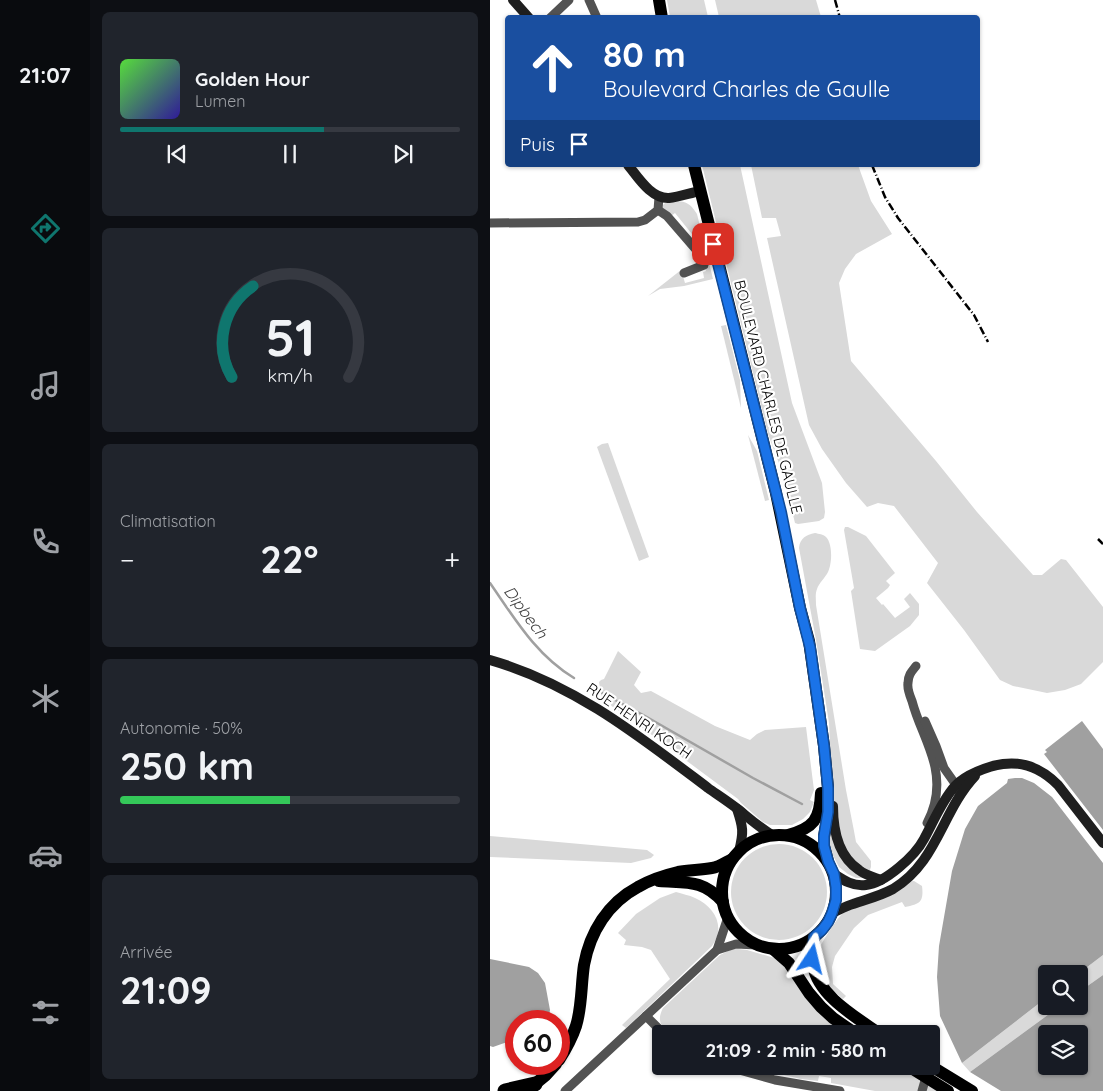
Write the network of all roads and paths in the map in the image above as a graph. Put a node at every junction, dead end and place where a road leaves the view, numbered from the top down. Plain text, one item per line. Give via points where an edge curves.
1 (513, 0) edge
2 (569, 0) edge
3 (588, 0) edge
4 (659, 0) edge
5 (526, 15) edge
6 (553, 15) edge
7 (596, 15) edge
8 (662, 15) edge
9 (630, 167) edge
10 (694, 167) edge
11 (700, 191) junction
12 (659, 197) junction
13 (658, 210) junction
14 (490, 223) edge
15 (684, 273) dead end
16 (800, 608) junction
17 (490, 660) edge
18 (916, 666) dead end
19 (909, 692) junction
20 (824, 746) junction
21 (980, 772) junction
22 (956, 786) junction
23 (736, 808) junction
24 (772, 834) junction
25 (788, 835) junction
26 (1103, 844) edge
27 (913, 853) junction
28 (736, 855) junction
29 (924, 859) junction
30 (828, 861) junction
31 (834, 874) junction
32 (881, 880) junction
33 (653, 881) junction
34 (722, 902) junction
35 (832, 913) junction
36 (728, 917) junction
37 (814, 937) junction
38 (757, 945) junction
39 (773, 949) junction
40 (718, 950) junction
41 (646, 1016) junction
42 (655, 1025) edge
43 (843, 1025) edge
44 (868, 1025) edge
45 (570, 1041) edge
46 (546, 1075) edge
47 (757, 1075) edge
48 (928, 1075) edge
49 (932, 1075) edge
50 (936, 1075) edge
51 (531, 1088) edge
52 (506, 1091) edge
53 (521, 1091) edge
54 (565, 1091) edge
55 (840, 1091) edge
56 (922, 1091) edge
57 (948, 1091) edge
58 (972, 1091) edge

1 - 5 main road
2 - 6 street
3 - 7 street
4 - 8 main road
9 - 12 main road
10 - 11 main road, BOULEVARD CHARLES DE GAULLE
11 - 12 main road via 670,198
11 - 16 main road, BOULEVARD CHARLES DE GAULLE via 778,503
12 - 13 street
13 - 14 street via 638,222
13 - 15 street via 702,256 704,265
16 - 20 main road, BOULEVARD CHARLES DE GAULLE
16 - 25 main road, BOULEVARD CHARLES DE GAULLE via 822,789 818,815 811,825
17 - 23 main road, RUE HENRI KOCH via 555,684 594,706
18 - 19 street via 909,674
19 - 22 street via 928,727 944,768
19 - 27 street via 930,748 937,785 932,814
20 - 30 main road, BOULEVARD CHARLES DE GAULLE via 828,812 824,846
20 - 32 main road, BOULEVARD CHARLES DE GAULLE via 831,767 834,831 840,846 858,870
21 - 22 main road
21 - 26 main road via 997,765 1016,764 1043,772 1058,785
21 - 29 main road via 961,792
22 - 27 main road
22 - 29 street
23 - 24 main road, RUE HENRI KOCH
23 - 28 main road via 743,838
24 - 25 main road
24 - 28 main road via 748,843
25 - 30 main road via 811,844
27 - 32 main road
28 - 33 main road via 713,868 678,872
28 - 34 main road via 724,874
29 - 35 main road via 894,888
30 - 31 main road
31 - 32 main road via 856,885
31 - 35 main road via 836,900
33 - 34 main road via 700,884
33 - 45 main road via 616,903 600,922 589,944 580,1006
34 - 36 main road
35 - 37 main road
36 - 38 main road via 735,929
36 - 40 street
37 - 39 main road via 788,948
37 - 44 main road via 815,975 830,996
38 - 39 main road
38 - 40 street via 736,944
39 - 43 main road via 790,963 821,1007
40 - 41 street
41 - 42 street
41 - 54 street
46 - 51 main road
47 - 55 street
48 - 56 street
49 - 57 main road
50 - 58 main road
51 - 52 highway
51 - 53 main road

